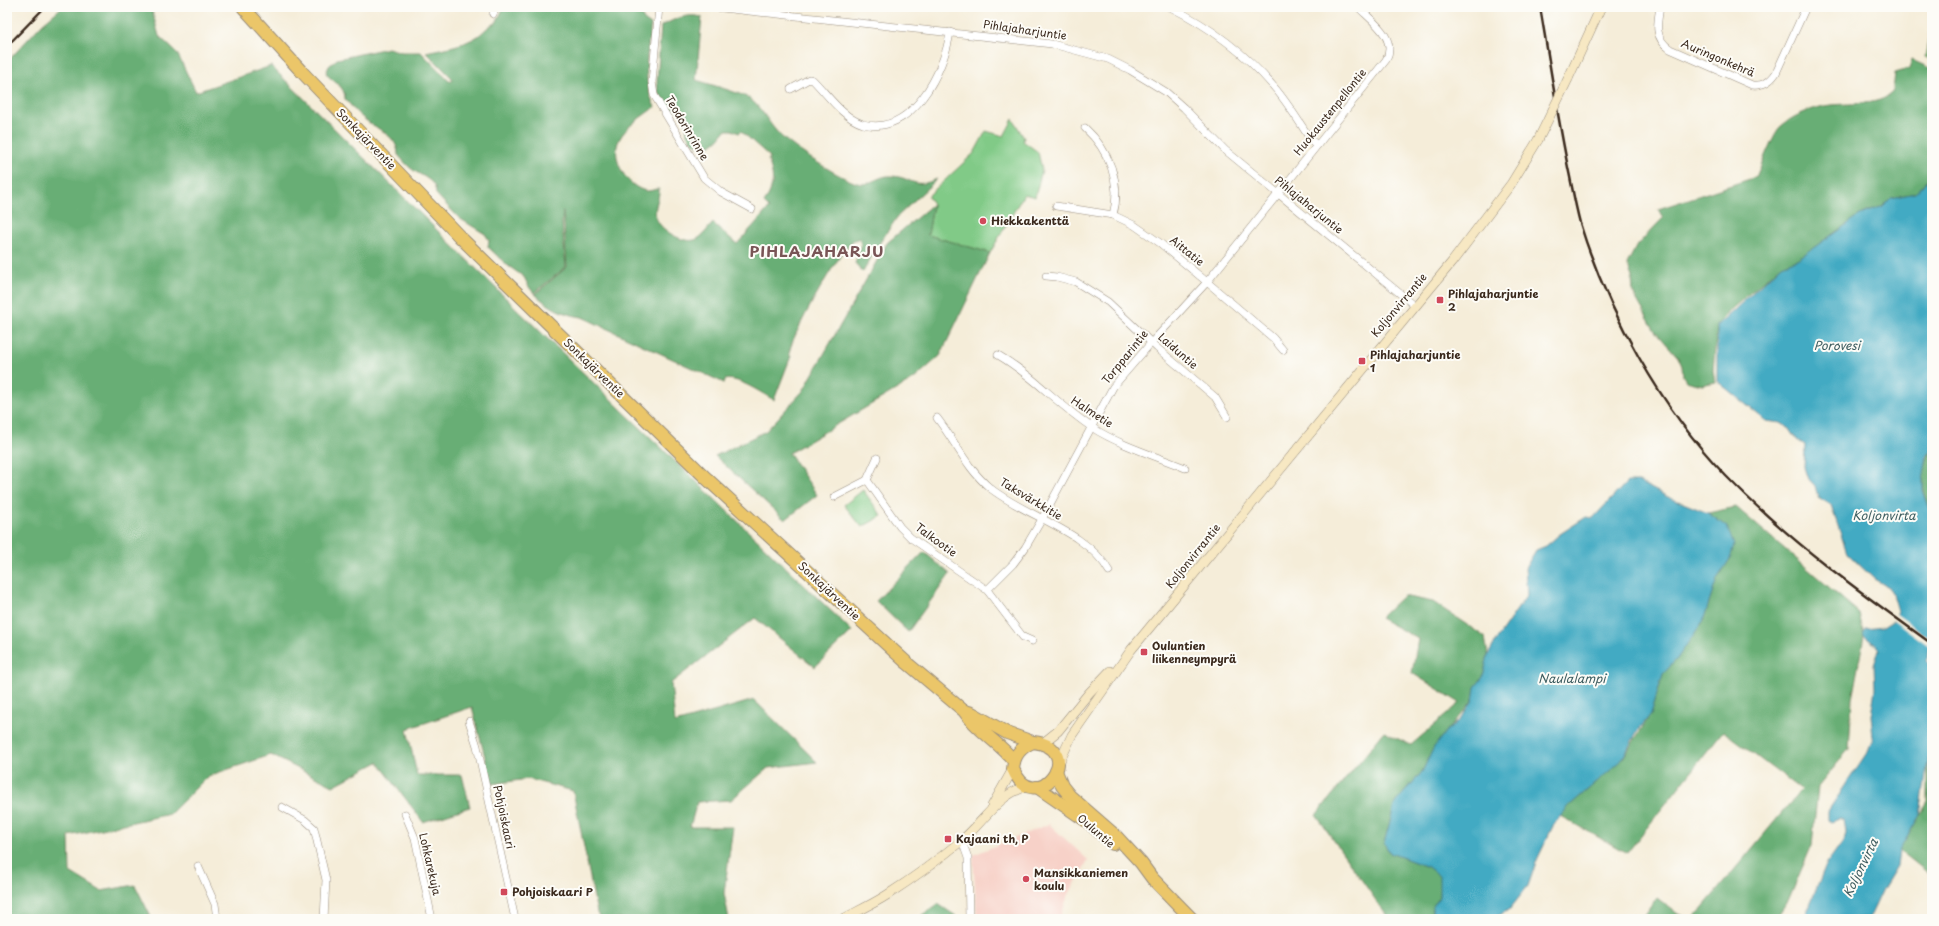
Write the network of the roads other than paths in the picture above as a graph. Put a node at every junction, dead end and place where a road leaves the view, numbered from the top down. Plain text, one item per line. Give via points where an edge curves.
1 (243, 7) edge
2 (496, 7) edge
3 (659, 7) edge
4 (713, 7) edge
5 (1170, 7) edge
6 (1358, 7) edge
7 (1601, 7) edge
8 (1660, 7) edge
9 (1806, 7) edge
10 (493, 14) dead end
11 (950, 32) junction
12 (791, 90) dead end
13 (1085, 128) dead end
14 (1317, 145) junction
15 (1278, 195) junction
16 (1056, 206) dead end
17 (752, 209) dead end
18 (1113, 215) junction
19 (1046, 276) dead end
20 (1207, 282) junction
21 (1414, 305) junction
22 (1151, 343) junction
23 (1283, 350) dead end
24 (998, 355) dead end
25 (1227, 417) dead end
26 (937, 418) dead end
27 (1092, 427) junction
28 (877, 458) dead end
29 (1185, 468) dead end
30 (867, 480) junction
31 (834, 497) dead end
32 (1042, 519) junction
33 (1109, 571) dead end
34 (987, 590) junction
35 (1032, 641) dead end
36 (1131, 650) junction
37 (964, 711) junction
38 (469, 721) dead end
39 (1038, 743) junction
40 (1013, 765) junction
41 (1057, 767) junction
42 (1032, 787) junction
43 (282, 807) dead end
44 (404, 814) dead end
45 (986, 816) junction
46 (962, 841) junction
47 (198, 866) dead end
48 (1152, 878) junction
49 (217, 919) edge
50 (324, 919) edge
51 (432, 919) edge
52 (515, 919) edge
53 (843, 919) edge
54 (969, 919) edge
55 (1192, 919) edge

1 - 37 highway, Sonkajärventie via 454,230 706,478 902,658
2 - 10 street
3 - 17 street, Teodorinrinne via 652,82 654,96 704,178 721,192
4 - 11 street, Pihlajaharjuntie
5 - 14 street via 1211,30 1250,63 1274,87
6 - 14 street, Huokaustenpellontie via 1389,40 1390,50 1386,60
7 - 21 main road, Koljonvirrantie, bridge via 1538,140 1511,184 1452,262
8 - 9 street, Auringonkehrä via 1657,32 1663,44 1752,86 1759,86 1772,79
11 - 12 street via 948,48 930,87 914,109 895,121 872,125 855,120 837,106 813,80 808,79
11 - 15 street, Pihlajaharjuntie via 1052,44 1101,57 1125,67 1166,92 1225,150
13 - 18 street via 1101,146 1111,166 1116,186
14 - 15 street, Huokaustenpellontie
15 - 20 street, Torpparintie
15 - 21 street, Pihlajaharjuntie
16 - 18 street, Aittatie
18 - 20 street, Aittatie via 1146,233
19 - 22 street, Laiduntie via 1066,279 1095,292
20 - 22 street, Torpparintie
20 - 23 street, Aittatie via 1273,338
21 - 36 main road, Koljonvirrantie
22 - 25 street, Laiduntie via 1215,397
22 - 27 street, Torpparintie via 1113,387
24 - 27 street, Halmetie
26 - 32 street, Taksvärkkitie via 980,478 1000,494
27 - 29 street, Halmetie
27 - 32 street, Torpparintie
28 - 30 street
30 - 31 street
30 - 34 street, Talkootie via 900,527 911,538
32 - 33 street, Taksvärkkitie via 1089,547 1104,560
32 - 34 street, Torpparintie via 1013,564
34 - 35 street, Talkootie via 1023,637
36 - 39 main road, Koljonvirrantie via 1089,693 1058,731
36 - 41 main road, Koljonvirrantie via 1076,729
37 - 39 highway, Sonkajärventie via 1007,733
37 - 40 highway, Sonkajärventie via 970,720 996,741
38 - 52 street, Pohjoiskaari via 477,746
39 - 40 highway via 1021,749
39 - 41 highway via 1050,747 1056,754
40 - 42 highway via 1020,782
40 - 45 main road
41 - 42 highway via 1052,779 1045,785
41 - 48 highway, Ouluntie via 1062,786 1116,836
42 - 45 main road via 1018,789
42 - 48 highway, Ouluntie via 1088,822
43 - 50 street via 314,828 326,880
44 - 51 street, Lohkarekuja via 414,838
45 - 46 main road
46 - 53 main road via 886,896
46 - 54 street via 968,858
47 - 49 street via 215,904
48 - 55 highway, Ouluntie

